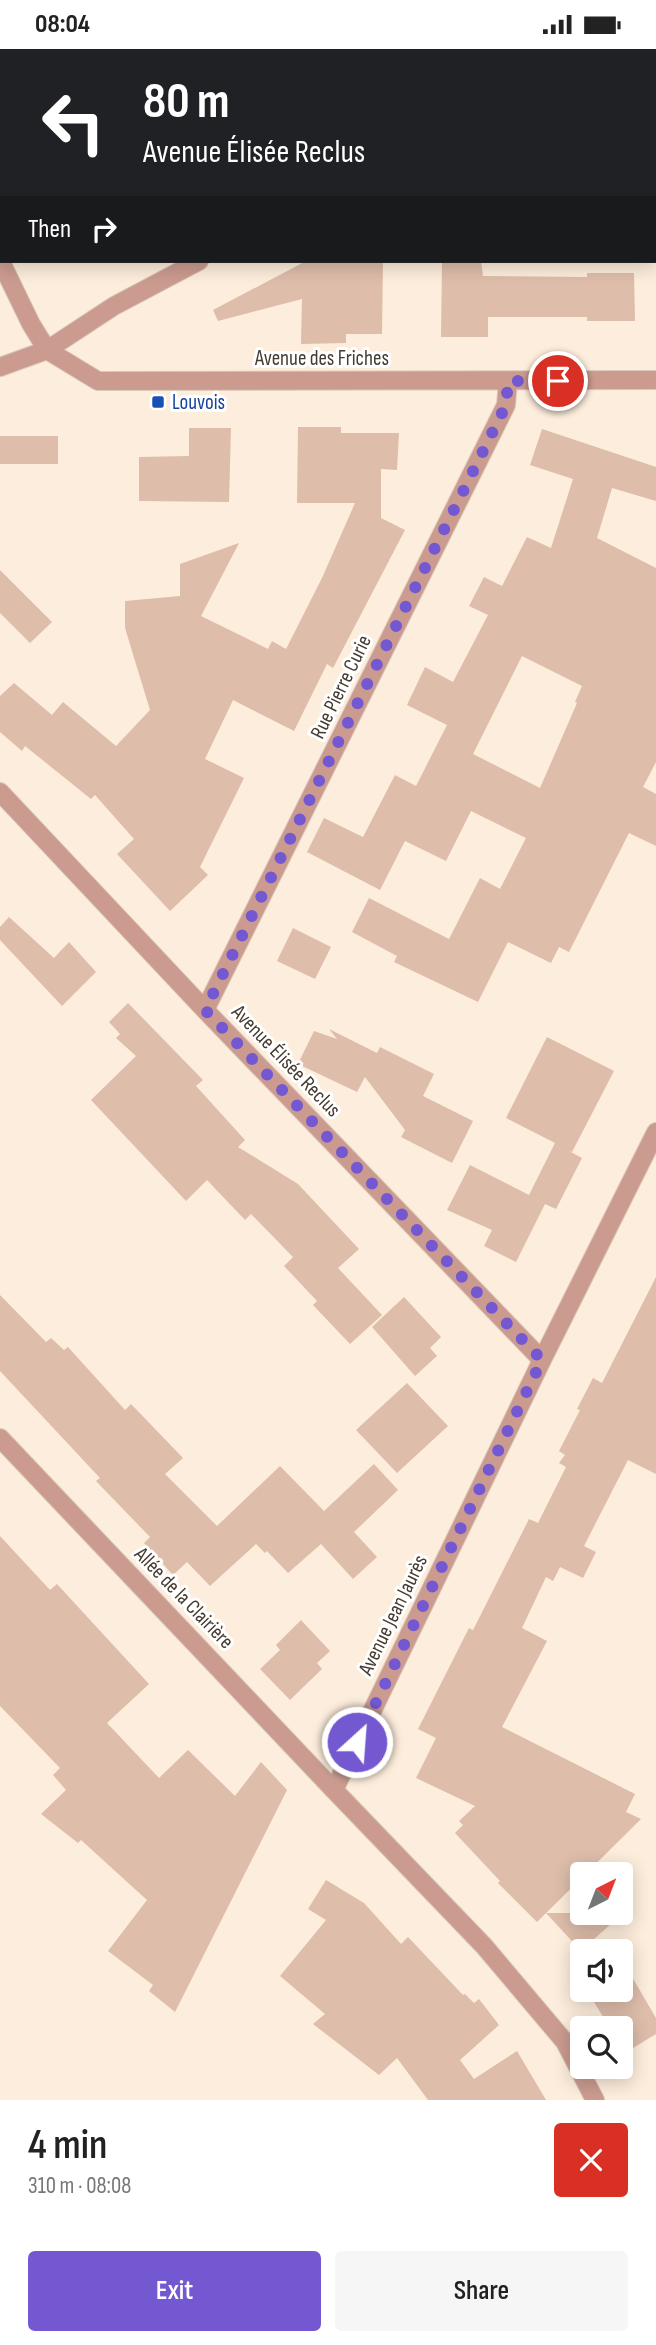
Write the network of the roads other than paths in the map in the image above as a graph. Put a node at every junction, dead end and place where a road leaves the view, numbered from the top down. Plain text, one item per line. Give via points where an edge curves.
1 (1, 263) edge
2 (195, 263) edge
3 (47, 350) junction
4 (0, 367) edge
5 (656, 380) edge
6 (508, 381) junction
7 (0, 792) edge
8 (205, 1010) junction
9 (656, 1132) edge
10 (542, 1360) junction
11 (0, 1438) edge
12 (334, 1790) junction
13 (595, 2100) edge

1 - 3 street
2 - 3 street via 114,306
3 - 4 street
3 - 6 street, Avenue des Friches via 98,381
5 - 6 street, Avenue des Friches
6 - 8 street, Rue Pierre Curie via 506,405
7 - 8 street, Avenue Élisée Reclus
8 - 10 street, Avenue Élisée Reclus
9 - 10 street, Avenue Jean Jaurès
10 - 12 street, Avenue Jean Jaurès
11 - 12 street, Allée de la Clairière
12 - 13 street via 484,1946 565,2042

